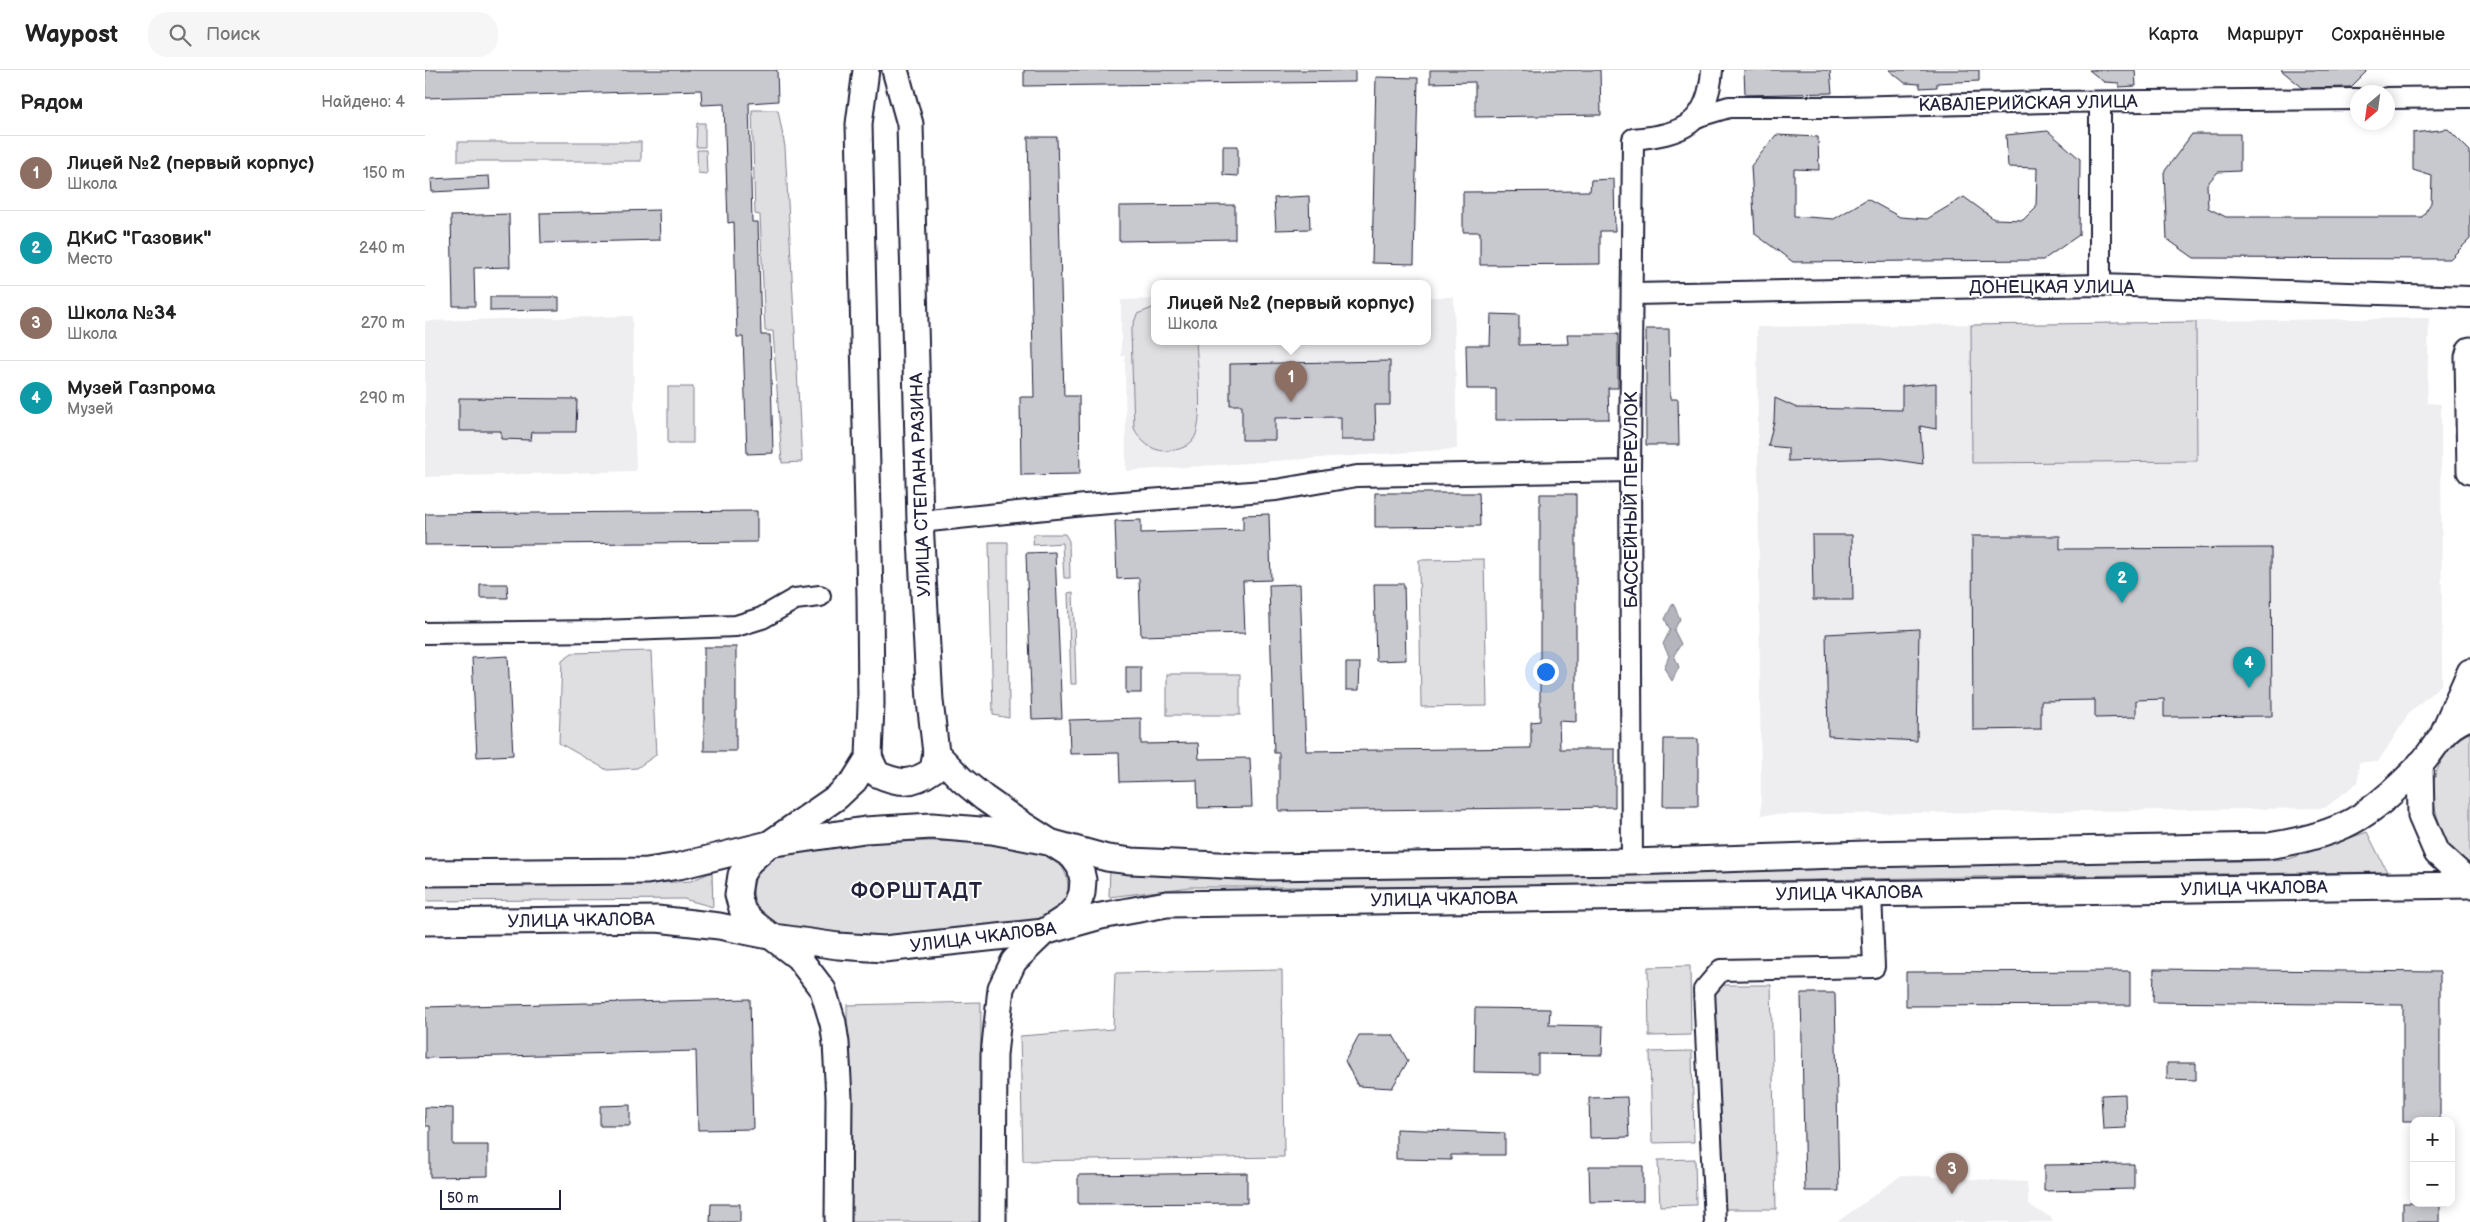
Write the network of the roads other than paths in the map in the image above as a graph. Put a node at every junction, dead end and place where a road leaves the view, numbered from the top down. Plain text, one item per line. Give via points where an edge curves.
1 (865, 70) edge
2 (895, 70) edge
3 (1712, 74) edge
4 (2395, 98) edge
5 (2470, 98) edge
6 (2350, 99) edge
7 (2100, 102) junction
8 (1729, 107) junction
9 (1699, 116) junction
10 (1633, 139) joint
11 (2100, 285) junction
12 (1633, 294) junction
13 (2470, 297) edge
14 (2470, 350) edge
15 (2470, 470) edge
16 (1630, 471) junction
17 (920, 522) junction
18 (820, 596) dead end
19 (425, 633) edge
20 (2470, 672) edge
21 (2470, 717) edge
22 (2444, 731) junction
23 (936, 753) junction
24 (869, 757) junction
25 (2420, 764) junction
26 (1053, 843) junction
27 (769, 844) junction
28 (1632, 862) junction
29 (425, 873) edge
30 (2470, 884) edge
31 (1871, 893) junction
32 (425, 922) edge
33 (1045, 932) junction
34 (774, 937) junction
35 (838, 1222) edge
36 (993, 1222) edge
37 (1715, 1222) edge

1 - 24 main road via 859,124 871,597
2 - 17 main road, УЛИЦА СТЕПАНА РАЗИНА via 910,124
3 - 8 street
3 - 9 street
4 - 5 street
6 - 7 street, КАВАЛЕРИЙСКАЯ УЛИЦА
7 - 8 street, КАВАЛЕРИЙСКАЯ УЛИЦА
7 - 11 street
8 - 9 street, КАВАЛЕРИЙСКАЯ УЛИЦА
9 - 10 street, КАВАЛЕРИЙСКАЯ УЛИЦА via 1682,129 1663,136
10 - 12 street, БАССЕЙНЫЙ ПЕРЕУЛОК
11 - 12 street, ДОНЕЦКАЯ УЛИЦА
11 - 13 street, ДОНЕЦКАЯ УЛИЦА
12 - 16 street, БАССЕЙНЫЙ ПЕРЕУЛОК
14 - 15 main road
16 - 17 street via 1357,476 1276,490
16 - 28 street, БАССЕЙНЫЙ ПЕРЕУЛОК
17 - 23 main road, УЛИЦА СТЕПАНА РАЗИНА
18 - 19 street via 795,599 762,618 736,626
20 - 22 main road
21 - 22 main road
22 - 25 main road, УЛИЦА ЧКАЛОВА
23 - 24 main road via 933,770 921,779 897,783 877,774
23 - 26 main road via 984,798
24 - 27 main road via 854,780 837,797
25 - 28 main road, УЛИЦА ЧКАЛОВА via 2389,795 2346,826 2325,835 2268,846
25 - 30 main road via 2421,816 2437,853
26 - 27 main road, УЛИЦА ЧКАЛОВА via 992,831 932,826 865,830
26 - 28 main road, УЛИЦА ЧКАЛОВА via 1107,858 1167,864 1261,867
26 - 33 main road via 1072,856 1080,867 1082,893 1077,906 1067,917
27 - 29 main road, УЛИЦА ЧКАЛОВА via 647,871
27 - 34 main road via 741,874 738,895 743,912
30 - 31 main road, УЛИЦА ЧКАЛОВА
31 - 33 main road, УЛИЦА ЧКАЛОВА via 1167,904 1101,916
31 - 37 street via 1874,967 1721,970 1705,990
32 - 34 main road, УЛИЦА ЧКАЛОВА via 657,919 719,926
33 - 34 main road, УЛИЦА ЧКАЛОВА via 884,949
33 - 36 main road via 1014,960 998,1000 993,1091
34 - 35 main road via 798,957 823,990 833,1023 839,1098

